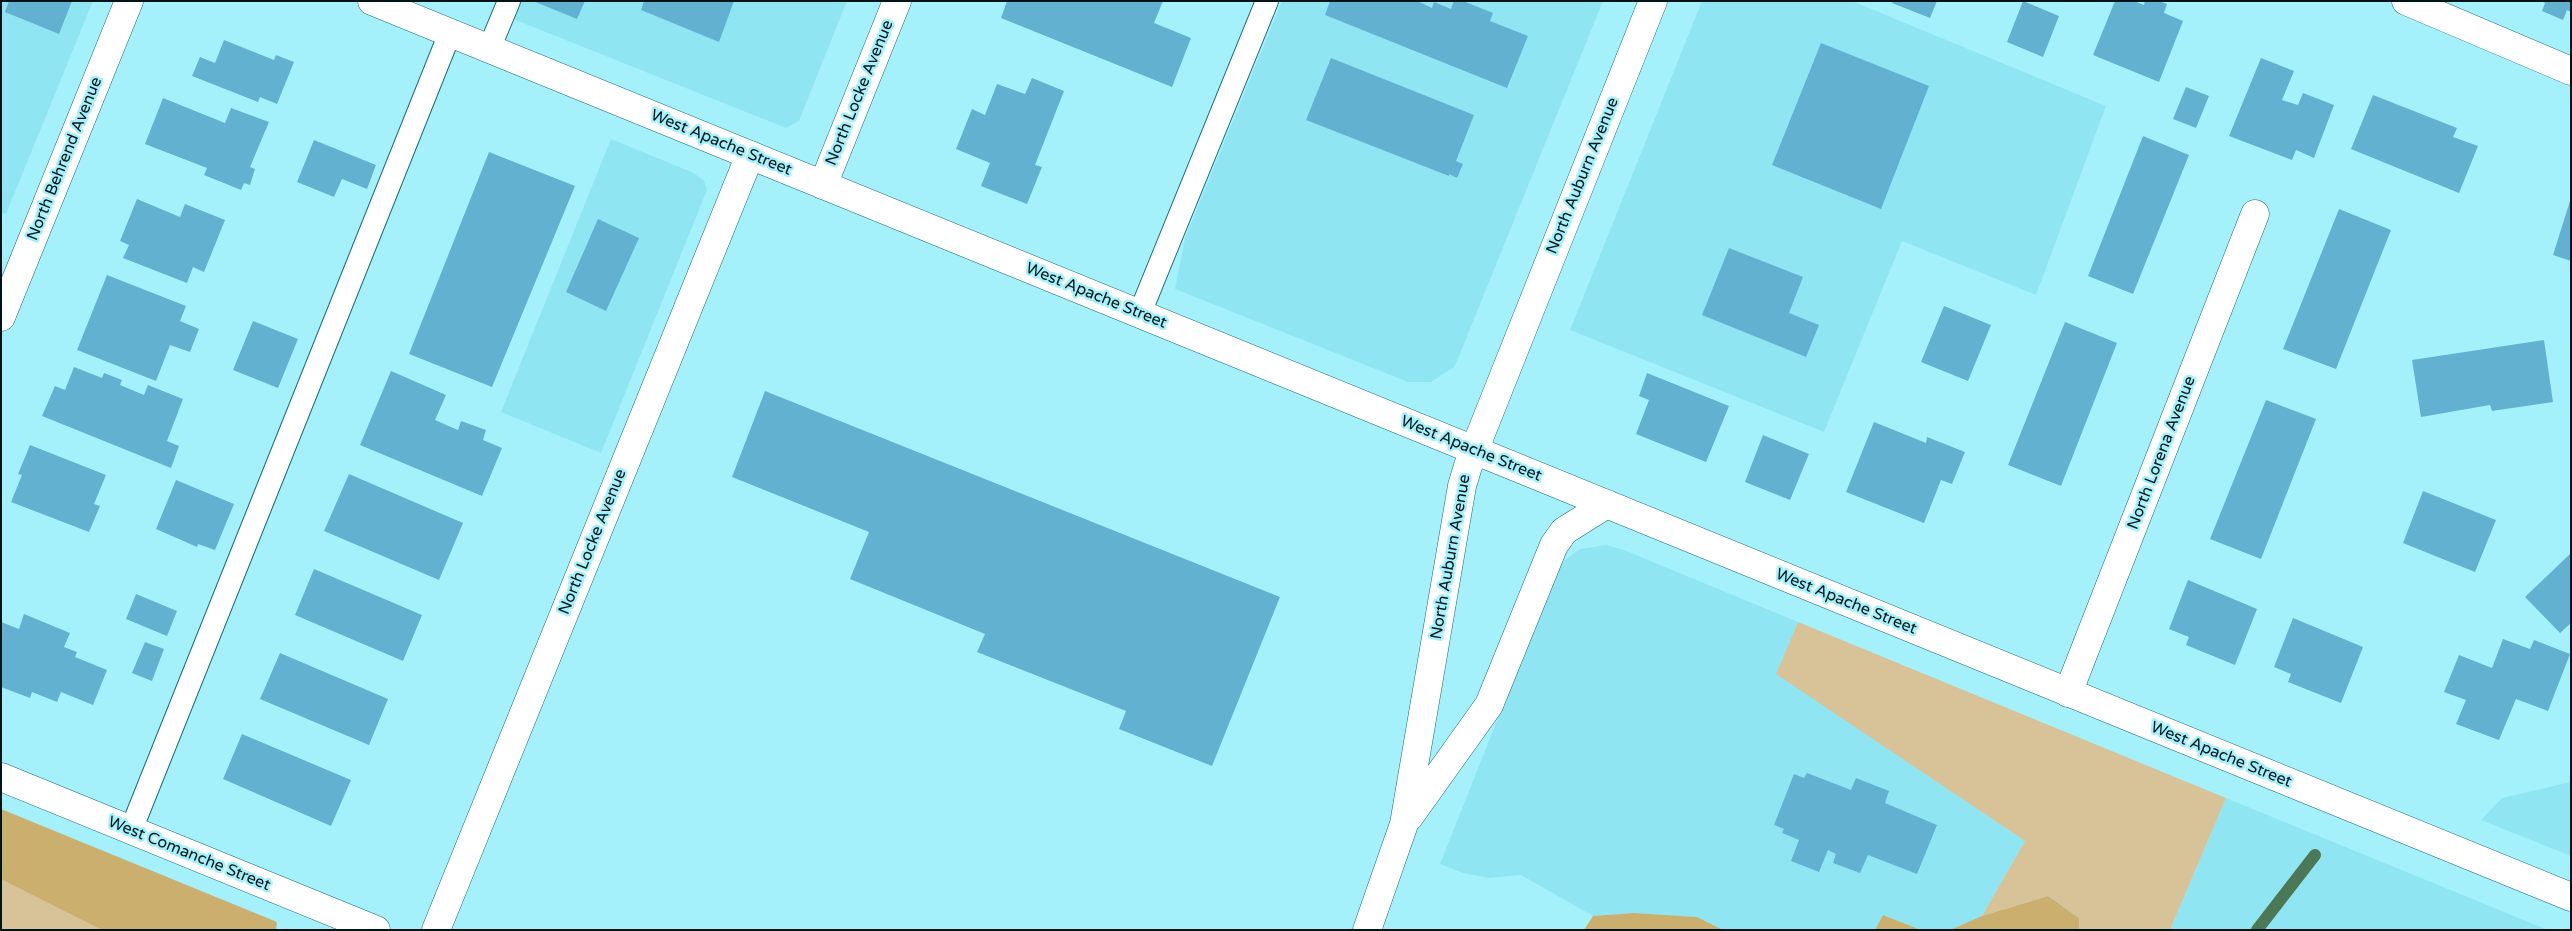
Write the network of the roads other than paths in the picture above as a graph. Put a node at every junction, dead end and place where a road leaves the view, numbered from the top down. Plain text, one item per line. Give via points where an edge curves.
1 (129, 1) edge
2 (372, 1) edge
3 (509, 1) edge
4 (897, 1) edge
5 (1267, 1) edge
6 (1653, 1) edge
7 (2406, 1) edge
8 (450, 33) junction
9 (489, 49) junction
10 (2571, 72) edge
11 (750, 155) junction
12 (823, 185) junction
13 (2256, 214) dead end
14 (1140, 313) junction
15 (1, 318) edge
16 (1473, 450) junction
17 (1607, 504) junction
18 (2068, 693) junction
19 (1, 777) edge
20 (1404, 824) junction
21 (131, 830) junction
22 (2571, 897) edge
23 (376, 930) edge
24 (436, 930) edge
25 (1367, 930) edge

1 - 15 main road, North Behrend Avenue
2 - 8 main road, West Apache Street
3 - 9 lane
4 - 12 main road, North Locke Avenue
5 - 14 lane
6 - 16 main road, North Auburn Avenue
7 - 10 main road
8 - 9 main road, West Apache Street
8 - 21 lane
9 - 11 main road, West Apache Street
11 - 12 main road, West Apache Street
11 - 24 main road, North Locke Avenue
12 - 14 main road, West Apache Street
13 - 18 main road, North Lorena Avenue
14 - 16 main road, West Apache Street
16 - 17 main road, West Apache Street
16 - 20 main road, North Auburn Avenue via 1462,486
17 - 18 main road, West Apache Street
17 - 20 main road via 1564,531 1554,545 1489,705
18 - 22 main road, West Apache Street
19 - 21 main road, West Comanche Street
20 - 25 main road, North Auburn Avenue
21 - 23 main road, West Comanche Street

